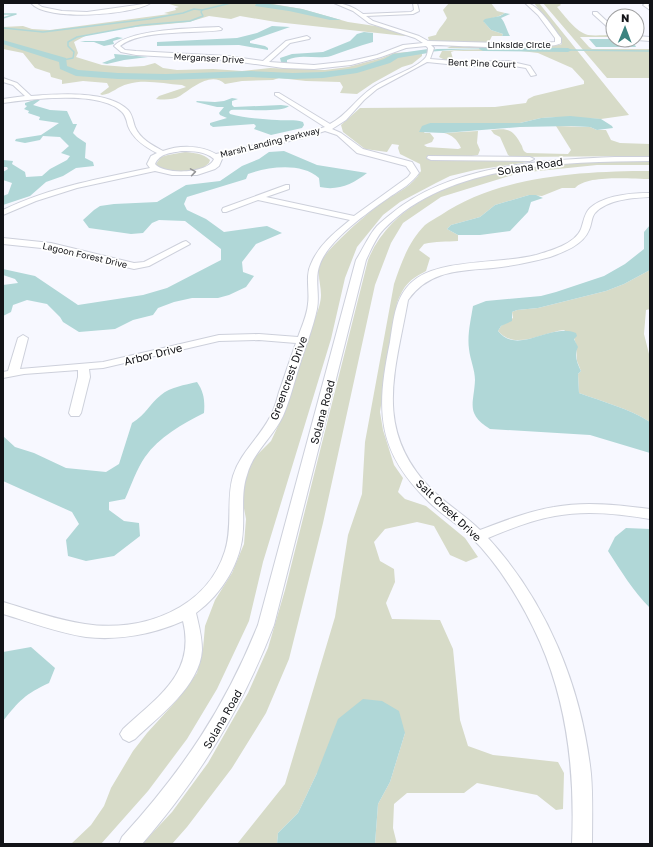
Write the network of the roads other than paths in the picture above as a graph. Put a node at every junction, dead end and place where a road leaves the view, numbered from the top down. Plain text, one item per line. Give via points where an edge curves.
1 (32, 3) edge
2 (136, 3) edge
3 (149, 3) edge
4 (336, 3) edge
5 (355, 3) edge
6 (416, 3) edge
7 (527, 3) edge
8 (650, 3) edge
9 (143, 5) junction
10 (650, 9) edge
11 (594, 13) dead end
12 (362, 15) junction
13 (605, 23) edge
14 (219, 29) dead end
15 (307, 38) dead end
16 (429, 47) junction
17 (426, 60) junction
18 (264, 63) junction
19 (533, 75) dead end
20 (3, 80) edge
21 (277, 94) dead end
22 (30, 98) junction
23 (3, 101) edge
24 (328, 128) junction
25 (162, 153) junction
26 (216, 156) junction
27 (431, 158) dead end
28 (650, 159) edge
29 (560, 161) junction
30 (155, 169) junction
31 (286, 187) dead end
32 (650, 195) edge
33 (258, 198) junction
34 (226, 210) dead end
35 (3, 213) edge
36 (357, 219) junction
37 (3, 241) edge
38 (186, 244) dead end
39 (23, 338) dead end
40 (302, 340) junction
41 (83, 368) junction
42 (8, 374) edge
43 (75, 413) dead end
44 (650, 514) edge
45 (478, 536) junction
46 (3, 608) edge
47 (188, 612) junction
48 (129, 734) dead end
49 (129, 844) edge
50 (582, 844) edge

1 - 9 street via 40,8 76,14
2 - 9 street
3 - 9 street
4 - 12 street
5 - 12 street via 360,7
6 - 12 street via 416,11 411,13
7 - 16 street, Linkside Circle via 540,14 558,38 558,43 548,46
8 - 10 street via 645,5
11 - 13 street
12 - 16 street via 371,22 410,34
14 - 18 street, Merganser Drive via 136,37 117,46 122,51 136,53 227,58
15 - 18 street via 287,43 274,57
16 - 17 street, Marsh Landing Parkway
16 - 18 street, Merganser Drive via 405,46 378,56 339,65 307,67
17 - 19 street, Bent Pine Court via 467,64 513,63 528,67
17 - 24 street, Marsh Landing Parkway via 375,88 344,119
20 - 22 street via 15,84
21 - 24 street
22 - 23 street
22 - 25 street via 64,96 115,104 126,112 133,129 142,141
24 - 26 street, Marsh Landing Parkway via 301,137
24 - 36 street, Greencrest Drive via 360,151 405,162 415,170 411,178
25 - 26 street, Marsh Landing Parkway via 194,149
25 - 30 street via 151,162
30 -> 26 street, Marsh Landing Parkway via 179,174 201,171 216,164
27 - 29 street
28 - 29 street, Solana Road
29 - 49 street, Solana Road via 491,172 437,190 398,211 368,244 266,625 253,659 237,694 194,765 172,795
30 - 35 street, Marsh Landing Parkway via 60,190
31 - 33 street
32 - 45 street, Salt Creek Drive via 626,197 601,205 589,214 581,237 557,251 523,261 441,272 417,283 407,293 388,387 387,414 390,433 398,452 429,495
33 - 34 street
33 - 36 street
36 - 40 street, Greencrest Drive via 326,246 316,262 313,270 313,304
37 - 38 street, Lagoon Forest Drive via 65,248 134,266 146,264
39 - 42 street
40 - 41 street, Arbor Drive via 219,338 122,362
40 - 47 street, Greencrest Drive via 277,416 244,464 239,477 236,494 236,537 225,569 204,600
41 - 42 street, Arbor Drive
41 - 43 street via 84,377
44 - 45 street via 603,509 566,510 518,521
45 - 50 street, Salt Creek Drive via 522,593 551,647 563,678 579,750
46 - 47 street, Greencrest Drive via 96,632 133,630
47 - 48 street via 195,638 192,664 176,689

